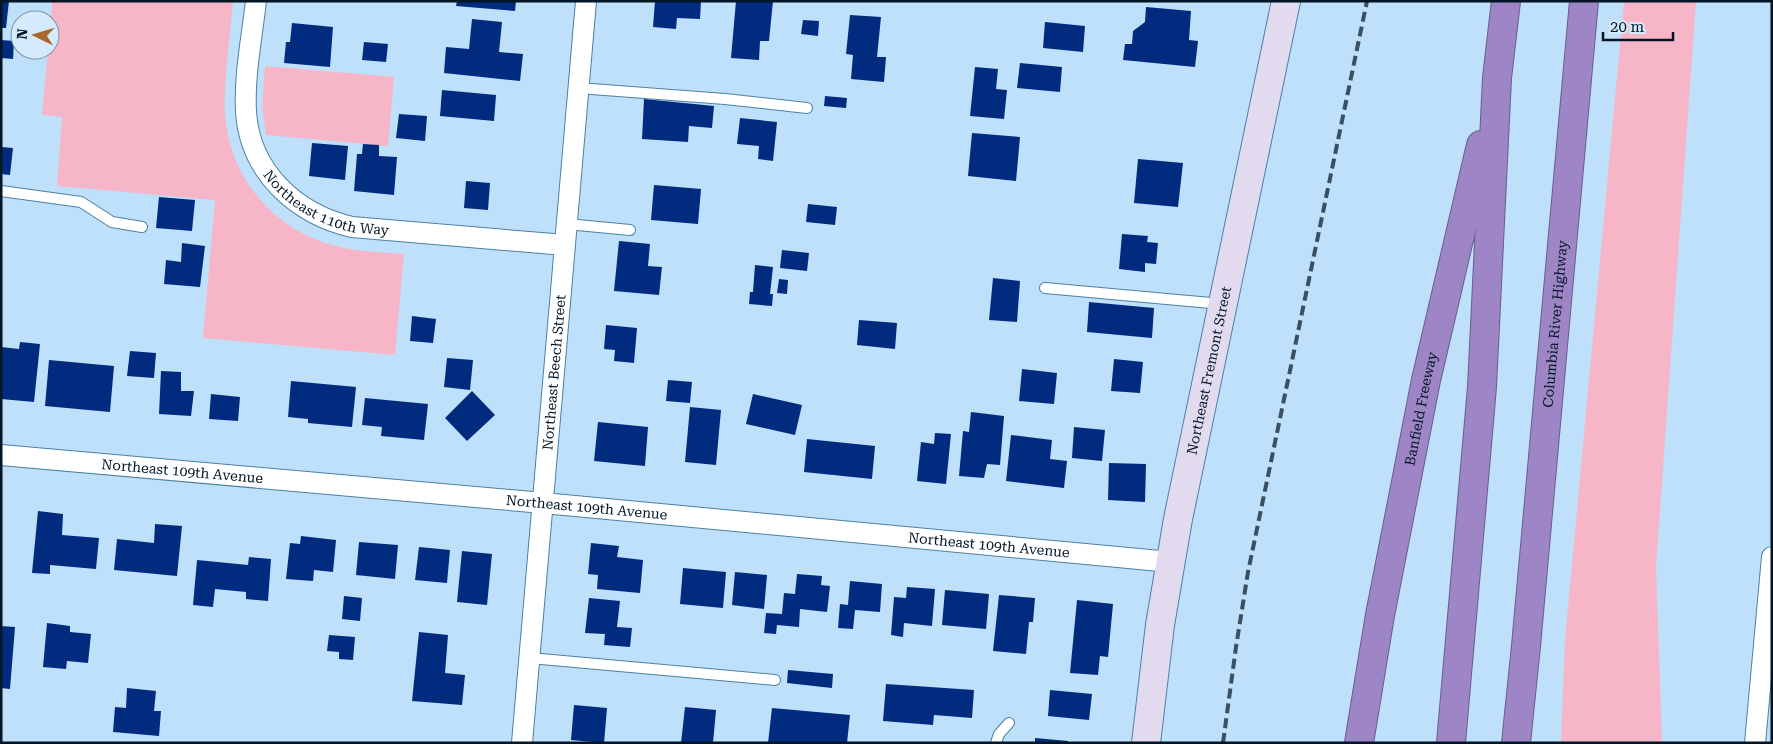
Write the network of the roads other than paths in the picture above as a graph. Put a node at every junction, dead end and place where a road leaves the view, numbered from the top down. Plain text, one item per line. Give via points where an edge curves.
1 (256, 1) edge
2 (586, 1) edge
3 (1286, 1) edge
4 (1506, 1) edge
5 (1584, 1) edge
6 (1497, 78) junction
7 (578, 88) junction
8 (808, 108) dead end
9 (1, 191) edge
10 (567, 224) junction
11 (142, 227) dead end
12 (630, 230) dead end
13 (565, 245) junction
14 (1045, 288) dead end
15 (1223, 304) junction
16 (1, 455) edge
17 (543, 503) junction
18 (1772, 556) edge
19 (1171, 562) junction
20 (1526, 646) junction
21 (530, 658) junction
22 (774, 680) dead end
23 (1766, 691) edge
24 (1009, 723) dead end
25 (522, 743) edge
26 (996, 743) edge
27 (1146, 743) edge
28 (1359, 743) edge
29 (1451, 743) edge
30 (1516, 743) edge
31 (1525, 743) edge
32 (1756, 743) edge

1 - 13 street, Northeast 110th Way via 246,92 248,125 263,166 292,200 320,217 352,227
2 - 7 street, Northeast Beech Street
3 - 15 main road, Northeast Fremont Street
4 - 6 highway
5 - 20 highway, Columbia River Highway
6 - 28 highway, Banfield Freeway via 1426,380 1380,615
6 - 29 highway via 1482,388
7 - 8 lane
7 - 10 street, Northeast Beech Street
9 - 11 lane via 81,202 112,222
10 - 12 lane
10 - 13 street, Northeast Beech Street
13 - 17 street, Northeast Beech Street
14 - 15 lane
15 - 19 main road, Northeast Fremont Street
16 - 17 street, Northeast 109th Avenue
17 - 19 street, Northeast 109th Avenue
17 - 21 street, Northeast Beech Street
18 - 23 street
19 - 27 main road, Northeast Fremont Street
20 - 30 highway
20 - 31 highway
21 - 22 lane
21 - 25 street, Northeast Beech Street
23 - 32 street
24 - 26 lane

